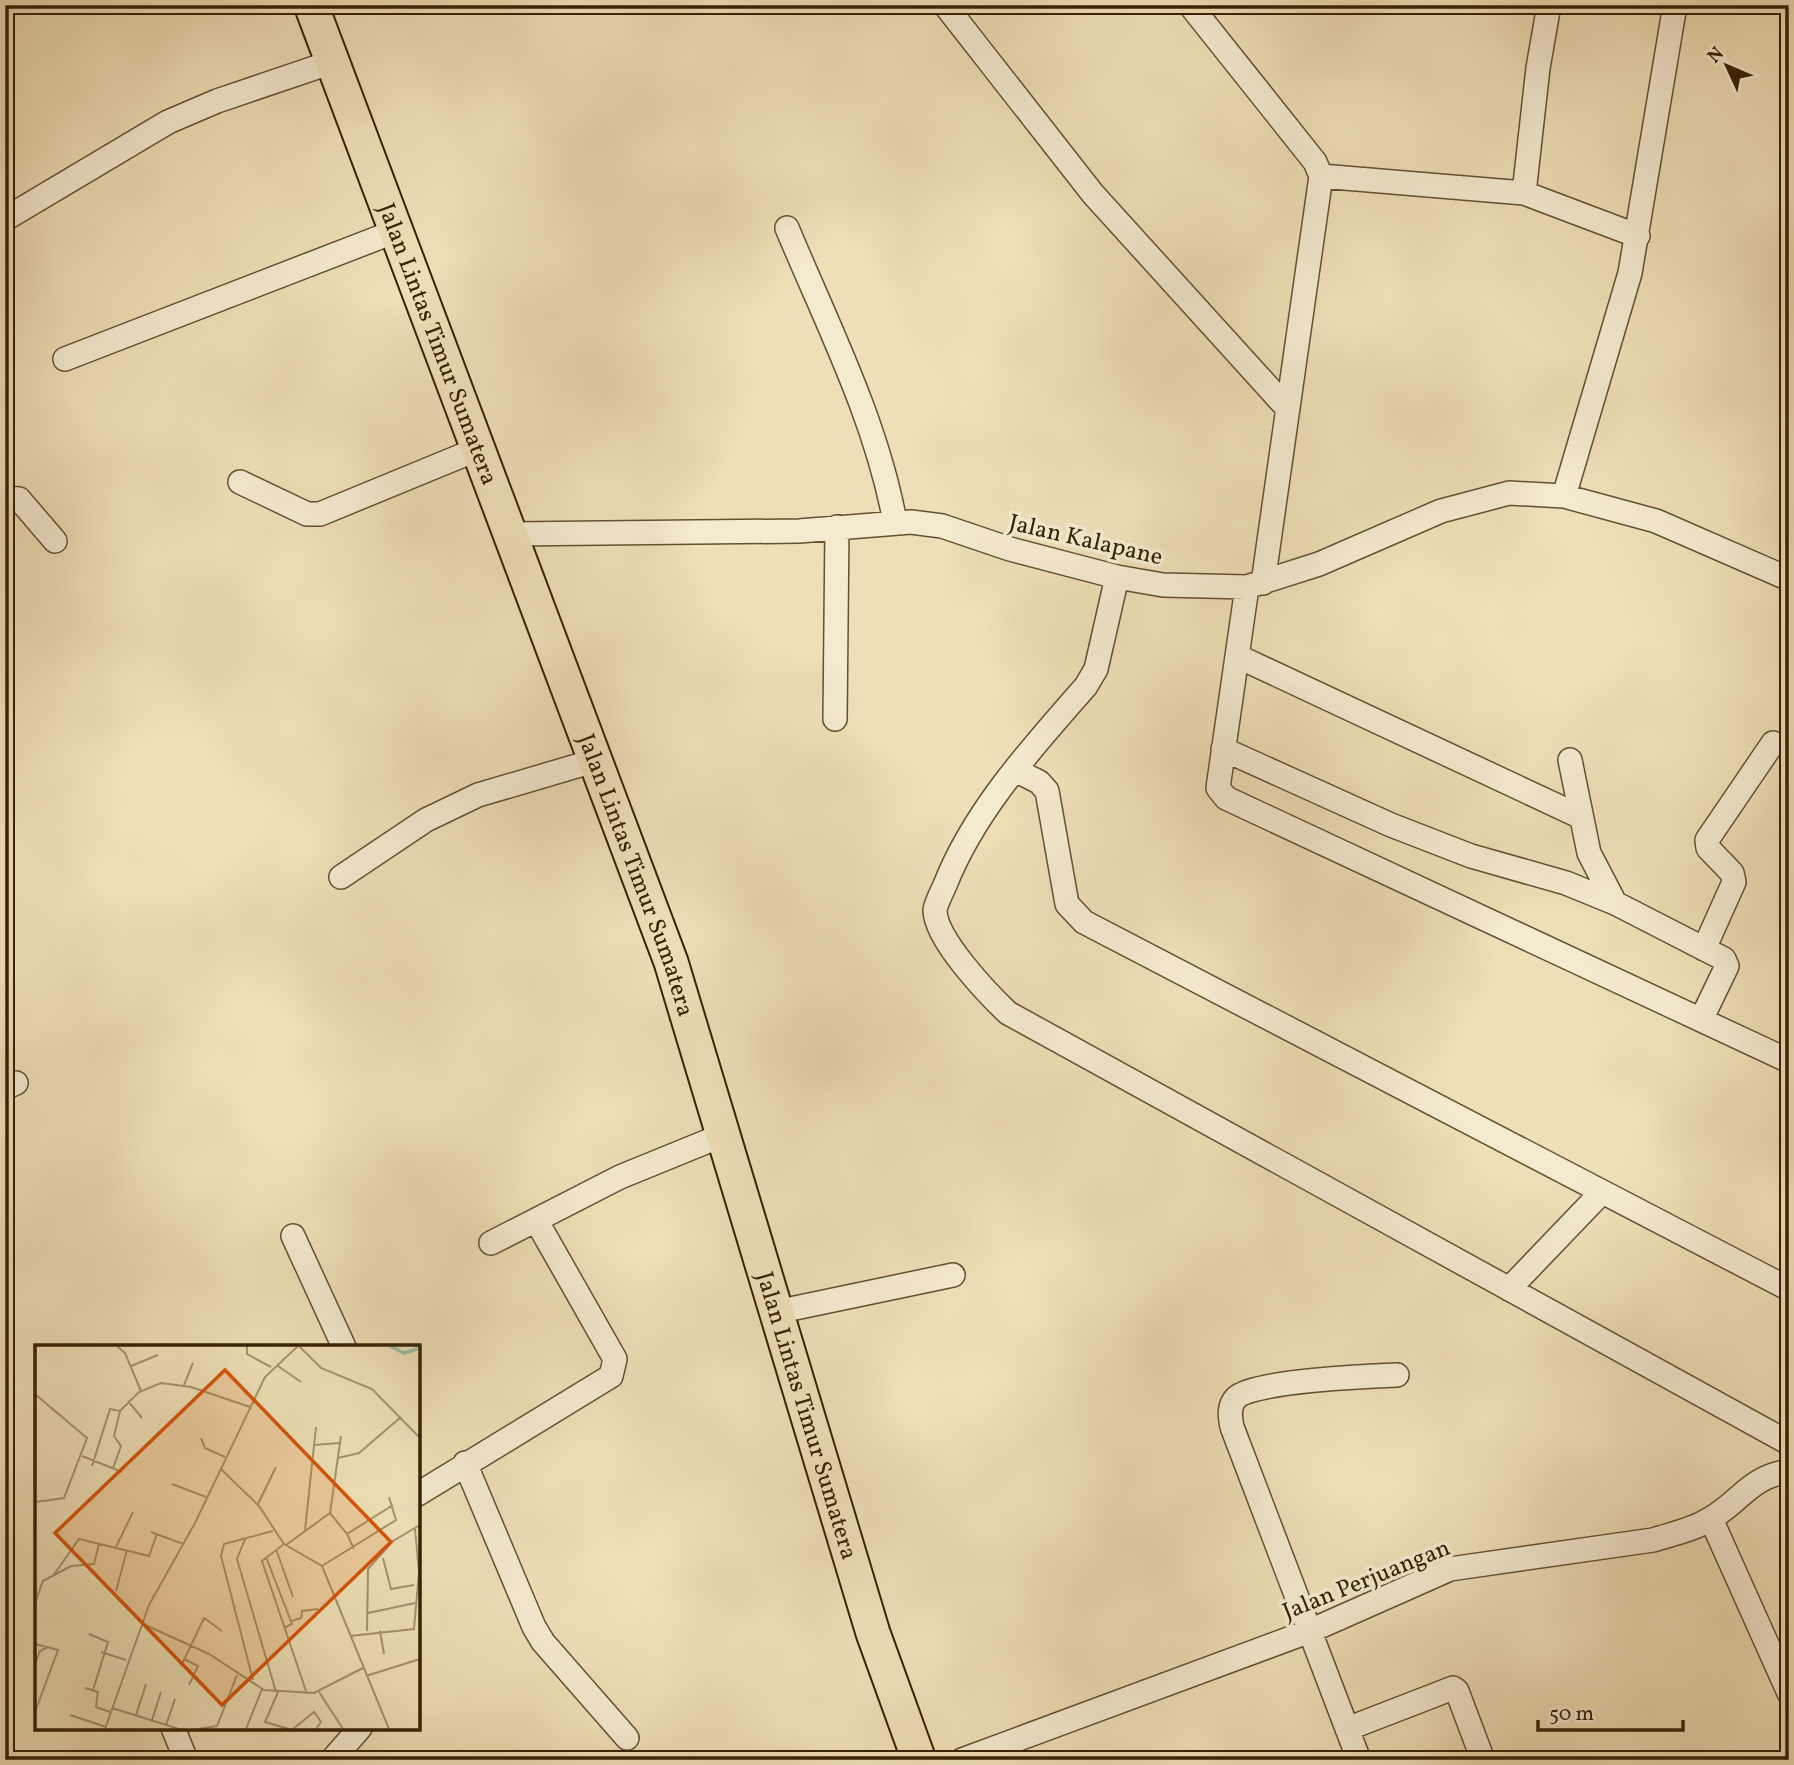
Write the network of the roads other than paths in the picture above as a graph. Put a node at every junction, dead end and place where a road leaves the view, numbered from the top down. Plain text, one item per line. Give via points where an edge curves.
1 (311, 5) edge
2 (945, 5) edge
3 (1190, 5) edge
4 (1549, 5) edge
5 (1675, 5) edge
6 (332, 62) junction
7 (1321, 176) junction
8 (1524, 193) junction
9 (5, 219) edge
10 (787, 228) dead end
11 (396, 231) junction
12 (1638, 236) junction
13 (65, 359) dead end
14 (1287, 409) junction
15 (478, 449) junction
16 (240, 482) dead end
17 (1564, 496) junction
18 (5, 498) edge
19 (895, 522) junction
20 (837, 527) junction
21 (511, 534) junction
22 (55, 541) dead end
23 (1117, 577) junction
24 (1789, 579) edge
25 (1255, 585) junction
26 (1237, 656) junction
27 (835, 719) dead end
28 (1773, 743) dead end
29 (1223, 749) junction
30 (597, 760) junction
31 (1570, 760) dead end
32 (1015, 770) junction
33 (1581, 817) junction
34 (341, 877) dead end
35 (1615, 903) junction
36 (1704, 949) junction
37 (1702, 1020) junction
38 (1789, 1061) edge
39 (723, 1135) junction
40 (1602, 1192) junction
41 (536, 1220) junction
42 (293, 1236) dead end
43 (491, 1243) dead end
44 (953, 1275) dead end
45 (1509, 1289) junction
46 (1789, 1289) edge
47 (776, 1312) junction
48 (343, 1345) edge
49 (1397, 1375) dead end
50 (1789, 1443) edge
51 (465, 1463) junction
52 (1789, 1471) edge
53 (420, 1493) edge
54 (1711, 1519) junction
55 (1310, 1631) junction
56 (1789, 1693) edge
57 (1347, 1729) junction
58 (174, 1730) edge
59 (358, 1730) edge
60 (627, 1738) dead end
61 (186, 1760) edge
62 (331, 1760) edge
63 (919, 1760) edge
64 (962, 1760) edge
65 (1359, 1760) edge
66 (1483, 1760) edge

1 - 6 highway, Jalan Lintas Timur Sumatera
2 - 14 street via 1093,194
3 - 7 street via 1315,162
4 - 8 street
5 - 12 street
6 - 9 street via 168,122
6 - 11 highway, Jalan Lintas Timur Sumatera
7 - 8 street
7 - 14 street
8 - 12 street
10 - 19 street via 871,430
11 - 13 street
11 - 15 highway, Jalan Lintas Timur Sumatera
12 - 17 street
14 - 25 street
15 - 16 street via 320,514 307,514
15 - 21 highway, Jalan Lintas Timur Sumatera
17 - 24 street, Jalan Kalapane via 1656,521
17 - 25 street, Jalan Kalapane via 1509,493 1441,511 1319,564
18 - 22 street via 19,499
19 - 20 street, Jalan Kalapane
19 - 23 street, Jalan Kalapane via 942,526
20 - 21 street, Jalan Kalapane
20 - 27 street
21 - 30 highway, Jalan Lintas Timur Sumatera
23 - 25 street, Jalan Kalapane via 1163,585
23 - 32 street via 1096,669
25 - 26 street
26 - 29 street
26 - 33 street
28 - 36 street via 1707,840 1734,882
29 - 35 street via 1391,825
29 - 37 street via 1218,788 1226,798
30 - 34 street via 478,795 426,820
30 - 39 highway, Jalan Lintas Timur Sumatera via 671,961
31 - 33 street
32 - 40 street via 1047,791 1067,904 1084,922
32 - 45 street via 987,806 951,869 935,909 940,929 984,991 1008,1013
33 - 35 street via 1588,852
35 - 36 street
36 - 37 street via 1727,962
37 - 38 street
39 - 41 street via 620,1177
39 - 47 highway, Jalan Lintas Timur Sumatera
40 - 45 street
40 - 46 street
41 - 43 street
41 - 51 street via 615,1359 611,1376
42 - 48 street
44 - 47 street
45 - 50 street
47 - 63 highway, Jalan Lintas Timur Sumatera via 873,1633
49 - 55 street via 1332,1377 1254,1390 1238,1396 1230,1409 1232,1427
51 - 53 street
51 - 60 street via 534,1627
52 - 54 street, Jalan Perjuangan via 1756,1481
54 - 55 street, Jalan Perjuangan via 1653,1540 1450,1569
54 - 56 street
55 - 57 street
55 - 64 street, Jalan Perjuangan
57 - 65 street
57 - 66 street via 1453,1688
58 - 61 street
59 - 62 street

